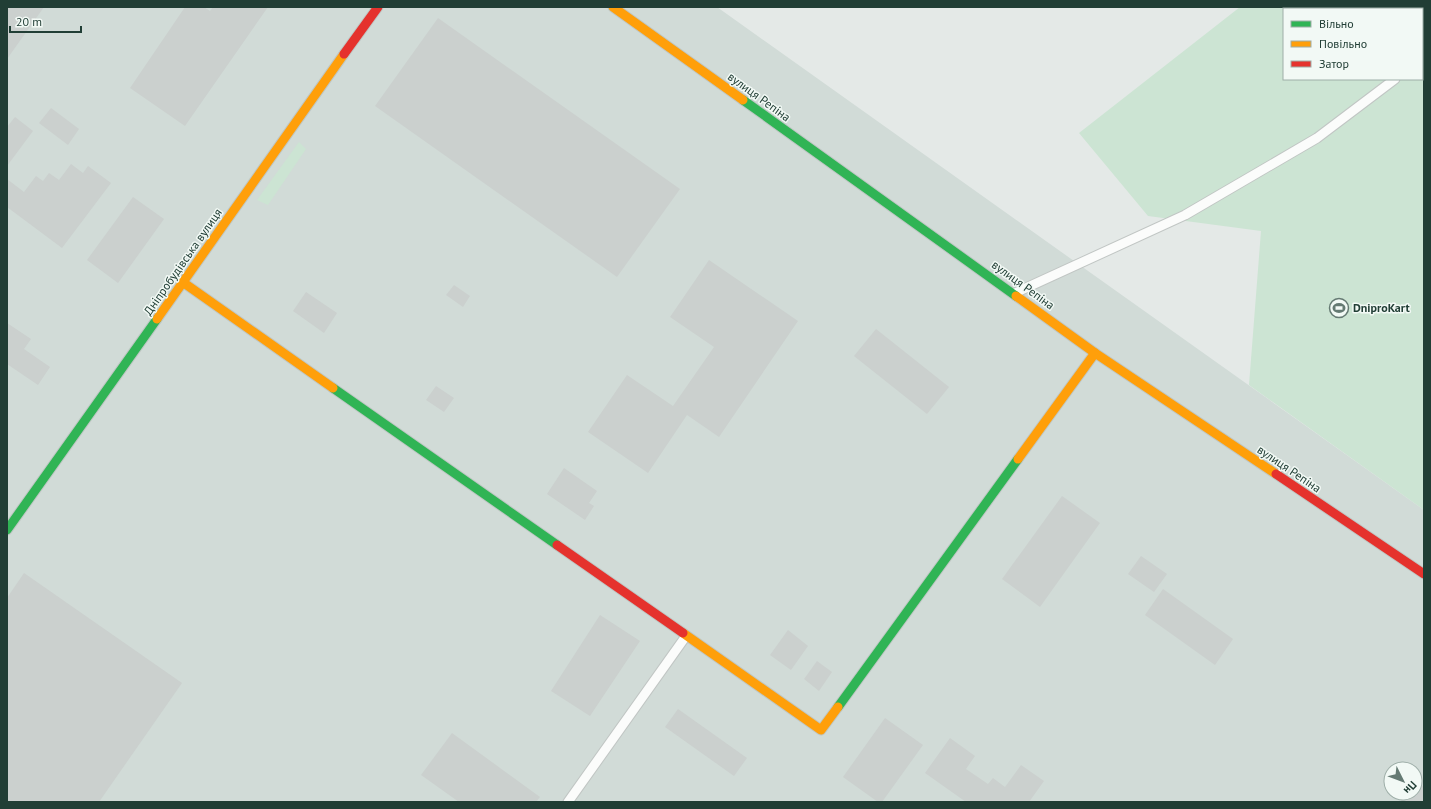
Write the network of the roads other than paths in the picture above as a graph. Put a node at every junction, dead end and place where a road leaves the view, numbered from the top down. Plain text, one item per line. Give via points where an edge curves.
1 (378, 7) edge
2 (613, 7) edge
3 (1394, 80) edge
4 (184, 283) junction
5 (1013, 293) junction
6 (1095, 353) junction
7 (7, 530) edge
8 (1424, 574) edge
9 (686, 636) junction
10 (568, 802) edge

1 - 4 street, Дніпробудівська вулиця
2 - 5 street, вулиця Репіна
3 - 5 lane via 1317,138 1185,215
4 - 7 street, Дніпробудівська вулиця
4 - 9 street
5 - 6 street, вулиця Репіна
6 - 8 street, вулиця Репіна
6 - 9 street via 821,730
9 - 10 lane

